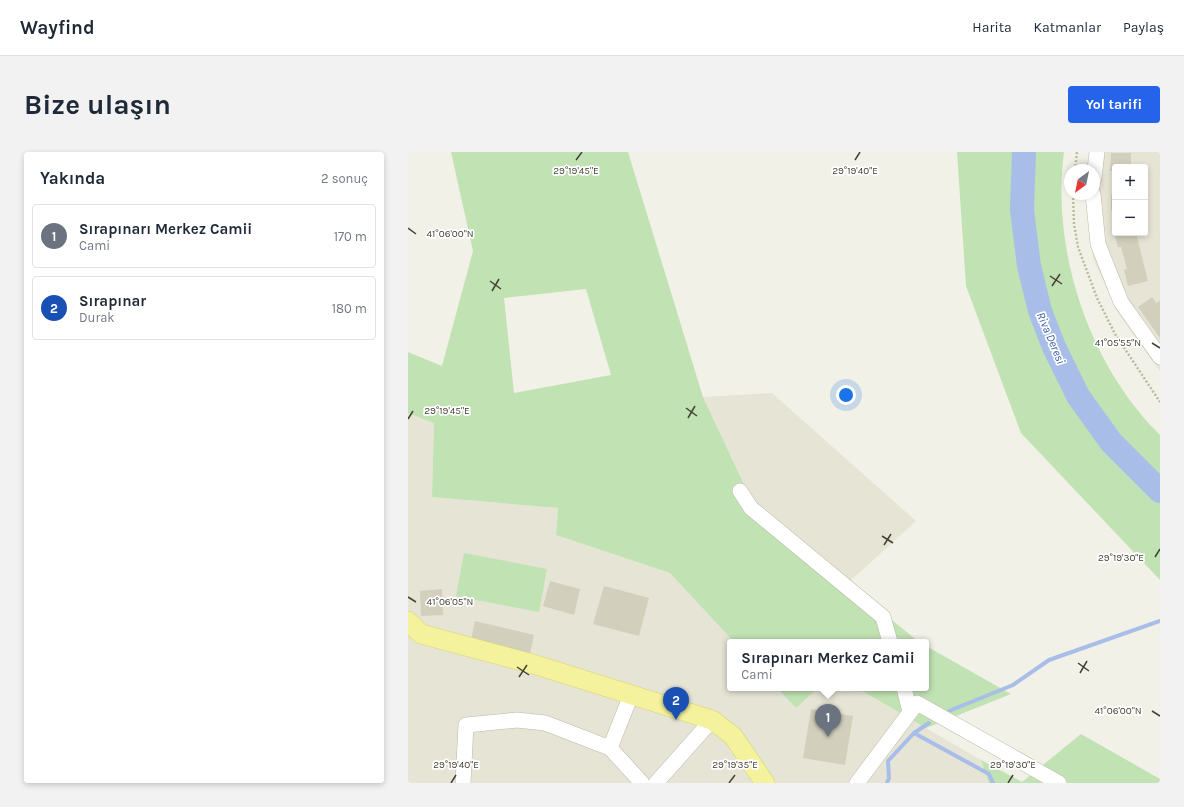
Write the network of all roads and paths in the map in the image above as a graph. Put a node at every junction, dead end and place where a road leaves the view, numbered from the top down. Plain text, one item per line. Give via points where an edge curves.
1 (1077, 152) edge
2 (1097, 152) edge
3 (1076, 164) edge
4 (1096, 164) edge
5 (1094, 200) edge
6 (1160, 357) edge
7 (740, 491) dead end
8 (408, 621) edge
9 (889, 639) edge
10 (905, 691) edge
11 (631, 695) junction
12 (910, 712) junction
13 (712, 720) junction
14 (610, 748) junction
15 (463, 783) edge
16 (642, 783) edge
17 (656, 783) edge
18 (765, 783) edge
19 (857, 783) edge
20 (1059, 783) edge

1 - 3 path
2 - 4 street
5 - 6 street via 1098,244 1121,302
7 - 9 street via 751,508 883,617
8 - 11 main road via 421,634 533,664
10 - 12 street
11 - 13 main road
11 - 14 street
12 - 19 street
12 - 20 street via 917,703
13 - 17 street
13 - 18 main road via 733,736
14 - 15 street via 545,723 517,720 466,725
14 - 16 street

